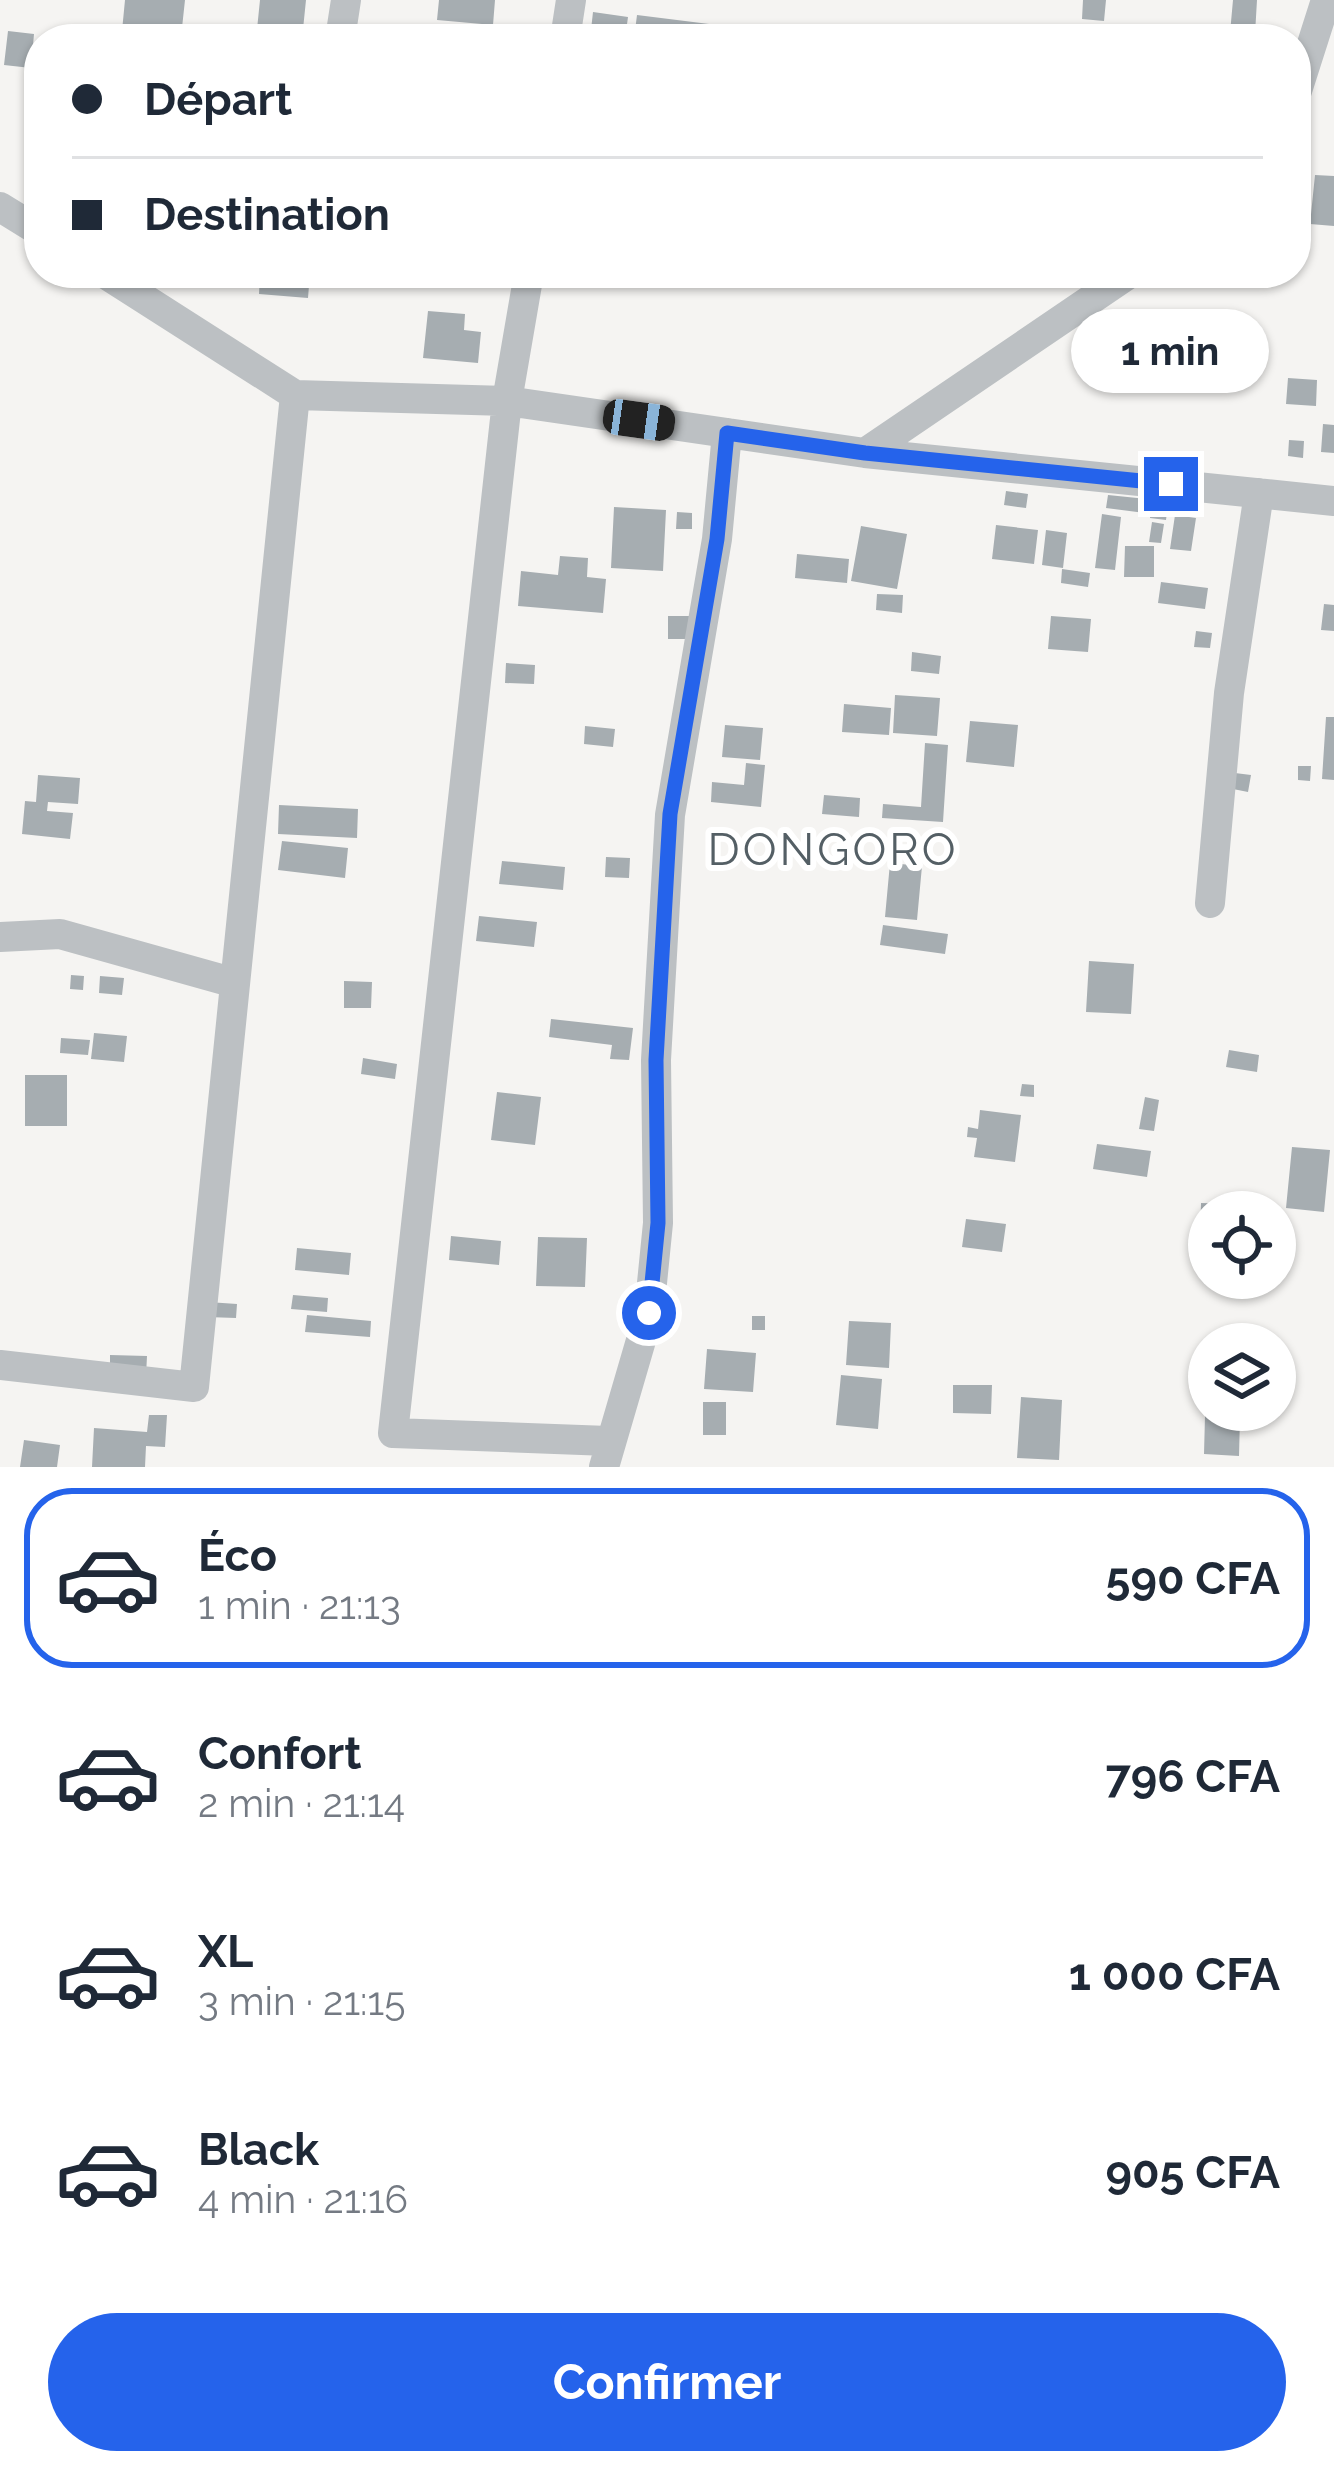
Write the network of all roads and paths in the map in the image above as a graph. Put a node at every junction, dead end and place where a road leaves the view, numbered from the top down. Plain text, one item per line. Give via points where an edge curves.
1 (1326, 0) edge
2 (1311, 47) edge
3 (128, 288) edge
4 (526, 288) edge
5 (1108, 288) edge
6 (296, 395) junction
7 (507, 401) junction
8 (727, 433) junction
9 (865, 453) junction
10 (1259, 493) junction
11 (1334, 501) edge
12 (1210, 903) dead end
13 (0, 937) edge
14 (235, 983) junction
15 (0, 1365) edge
16 (606, 1454) edge

1 - 2 street
3 - 6 street
4 - 7 street
5 - 9 street
6 - 7 street
6 - 14 street
7 - 8 street
7 - 16 street via 394,1433
8 - 9 street
8 - 16 street via 670,814 649,1313
9 - 10 street
10 - 11 street
10 - 12 street via 1229,693
13 - 14 street via 61,934
14 - 15 street via 194,1387

